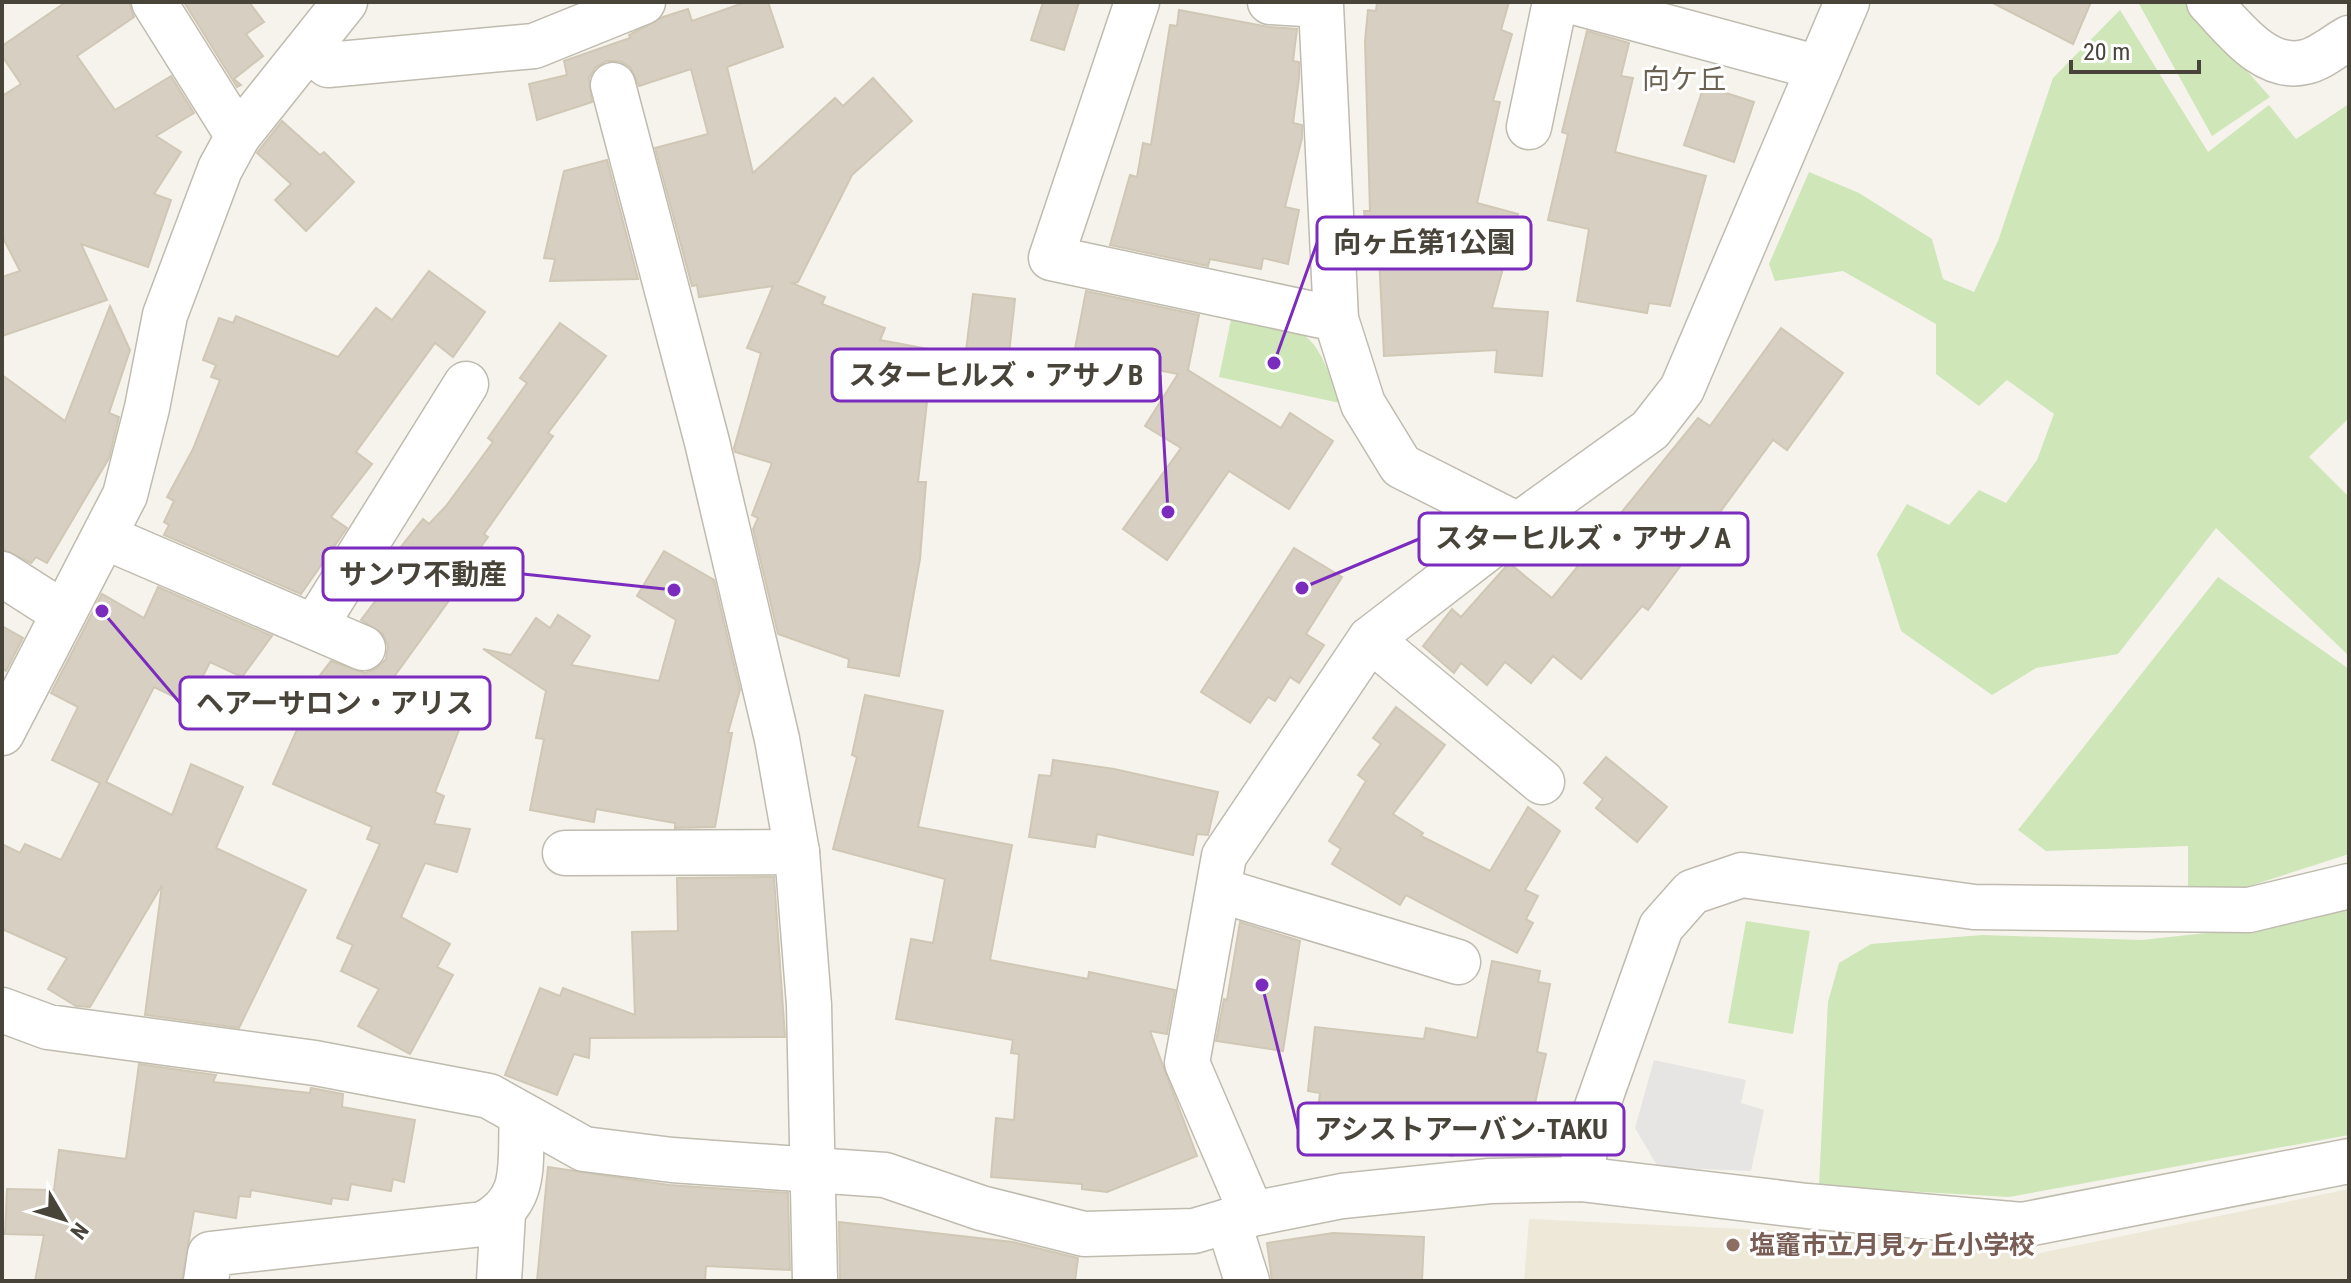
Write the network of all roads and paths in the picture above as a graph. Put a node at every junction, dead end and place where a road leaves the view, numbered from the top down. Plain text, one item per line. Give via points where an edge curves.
1 (154, 2) edge
2 (345, 2) edge
3 (643, 2) edge
4 (1137, 2) edge
5 (1270, 2) edge
6 (1555, 2) edge
7 (1574, 2) edge
8 (1847, 2) edge
9 (2209, 2) edge
10 (2349, 38) edge
11 (310, 50) junction
12 (1819, 68) junction
13 (613, 85) dead end
14 (1529, 127) dead end
15 (238, 136) junction
16 (1336, 319) junction
17 (466, 384) dead end
18 (1518, 525) junction
19 (105, 537) junction
20 (2, 574) edge
21 (63, 613) junction
22 (315, 626) junction
23 (1370, 639) junction
24 (363, 648) dead end
25 (5, 720) edge
26 (1542, 782) dead end
27 (797, 852) junction
28 (565, 853) dead end
29 (2349, 886) edge
30 (1219, 890) junction
31 (1458, 962) dead end
32 (2, 1010) edge
33 (522, 1115) junction
34 (2349, 1161) edge
35 (814, 1167) junction
36 (1581, 1179) junction
37 (503, 1214) junction
38 (1240, 1217) junction
39 (206, 1281) edge
40 (499, 1281) edge
41 (815, 1281) edge
42 (1247, 1281) edge

1 - 15 street
2 - 11 street
3 - 11 street via 534,46 328,65
4 - 16 street via 1051,258
5 - 16 street via 1321,5
6 - 14 street
7 - 12 street
8 - 12 street
9 - 10 street via 2276,63 2306,62
11 - 15 street
12 - 18 street via 1682,389 1650,430
13 - 27 street via 711,457 777,739
15 - 19 street via 220,169 165,315 125,495
16 - 18 street via 1363,404 1401,466
17 - 22 street
18 - 23 street
19 - 21 street
19 - 22 street
20 - 21 street
21 - 25 street
22 - 24 street
23 - 26 street
23 - 30 street via 1224,856
27 - 28 street
27 - 35 street
29 - 36 street via 2249,910 1974,907 1742,875 1692,892 1661,927 1587,1135
30 - 31 street
30 - 38 street via 1187,1063
32 - 33 street via 62,1029 436,1085 489,1096
33 - 35 street via 584,1149 672,1160
33 - 37 street via 517,1195
34 - 36 street via 2022,1225
35 - 38 street via 885,1175 981,1208 1084,1234 1194,1231
35 - 41 street
36 - 38 street via 1490,1181 1357,1194
37 - 39 street via 483,1224 210,1254
37 - 40 street
38 - 42 street

